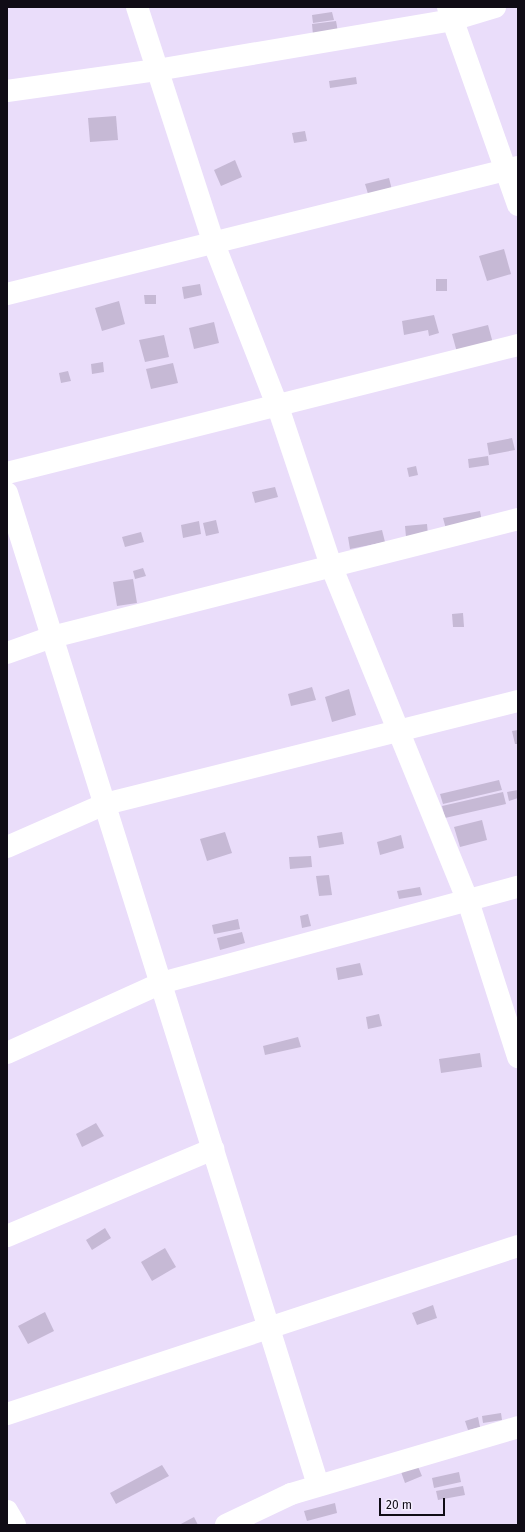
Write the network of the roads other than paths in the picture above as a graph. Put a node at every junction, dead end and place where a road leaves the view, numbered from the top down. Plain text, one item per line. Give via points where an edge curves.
1 (137, 7) edge
2 (494, 7) edge
3 (450, 13) edge
4 (158, 70) junction
5 (7, 91) edge
6 (512, 168) edge
7 (518, 205) edge
8 (214, 244) junction
9 (7, 294) edge
10 (518, 345) edge
11 (278, 407) junction
12 (7, 473) edge
13 (7, 493) edge
14 (518, 519) edge
15 (332, 568) junction
16 (52, 637) junction
17 (7, 652) edge
18 (518, 700) edge
19 (398, 733) junction
20 (105, 804) junction
21 (7, 848) edge
22 (518, 887) edge
23 (468, 902) junction
24 (161, 983) junction
25 (7, 1053) edge
26 (518, 1057) edge
27 (213, 1149) junction
28 (7, 1236) edge
29 (518, 1246) edge
30 (269, 1327) junction
31 (7, 1414) edge
32 (518, 1427) edge
33 (318, 1485) junction
34 (7, 1511) edge
35 (15, 1525) edge
36 (226, 1525) edge

1 - 4 street
2 - 3 street
3 - 4 street
3 - 6 street
4 - 5 street
4 - 8 street
6 - 7 street
6 - 8 street
8 - 9 street
8 - 11 street
10 - 11 street
11 - 12 street
11 - 15 street
13 - 16 street
14 - 15 street
15 - 16 street
15 - 19 street
16 - 17 street
16 - 20 street
18 - 19 street
19 - 20 street
19 - 23 street
20 - 21 street
20 - 24 street
22 - 23 street
23 - 24 street
23 - 26 street
24 - 25 street
24 - 27 street
27 - 28 street
27 - 30 street
29 - 30 street
30 - 31 street
30 - 33 street
32 - 33 street
33 - 36 street via 291,1494
34 - 35 street

